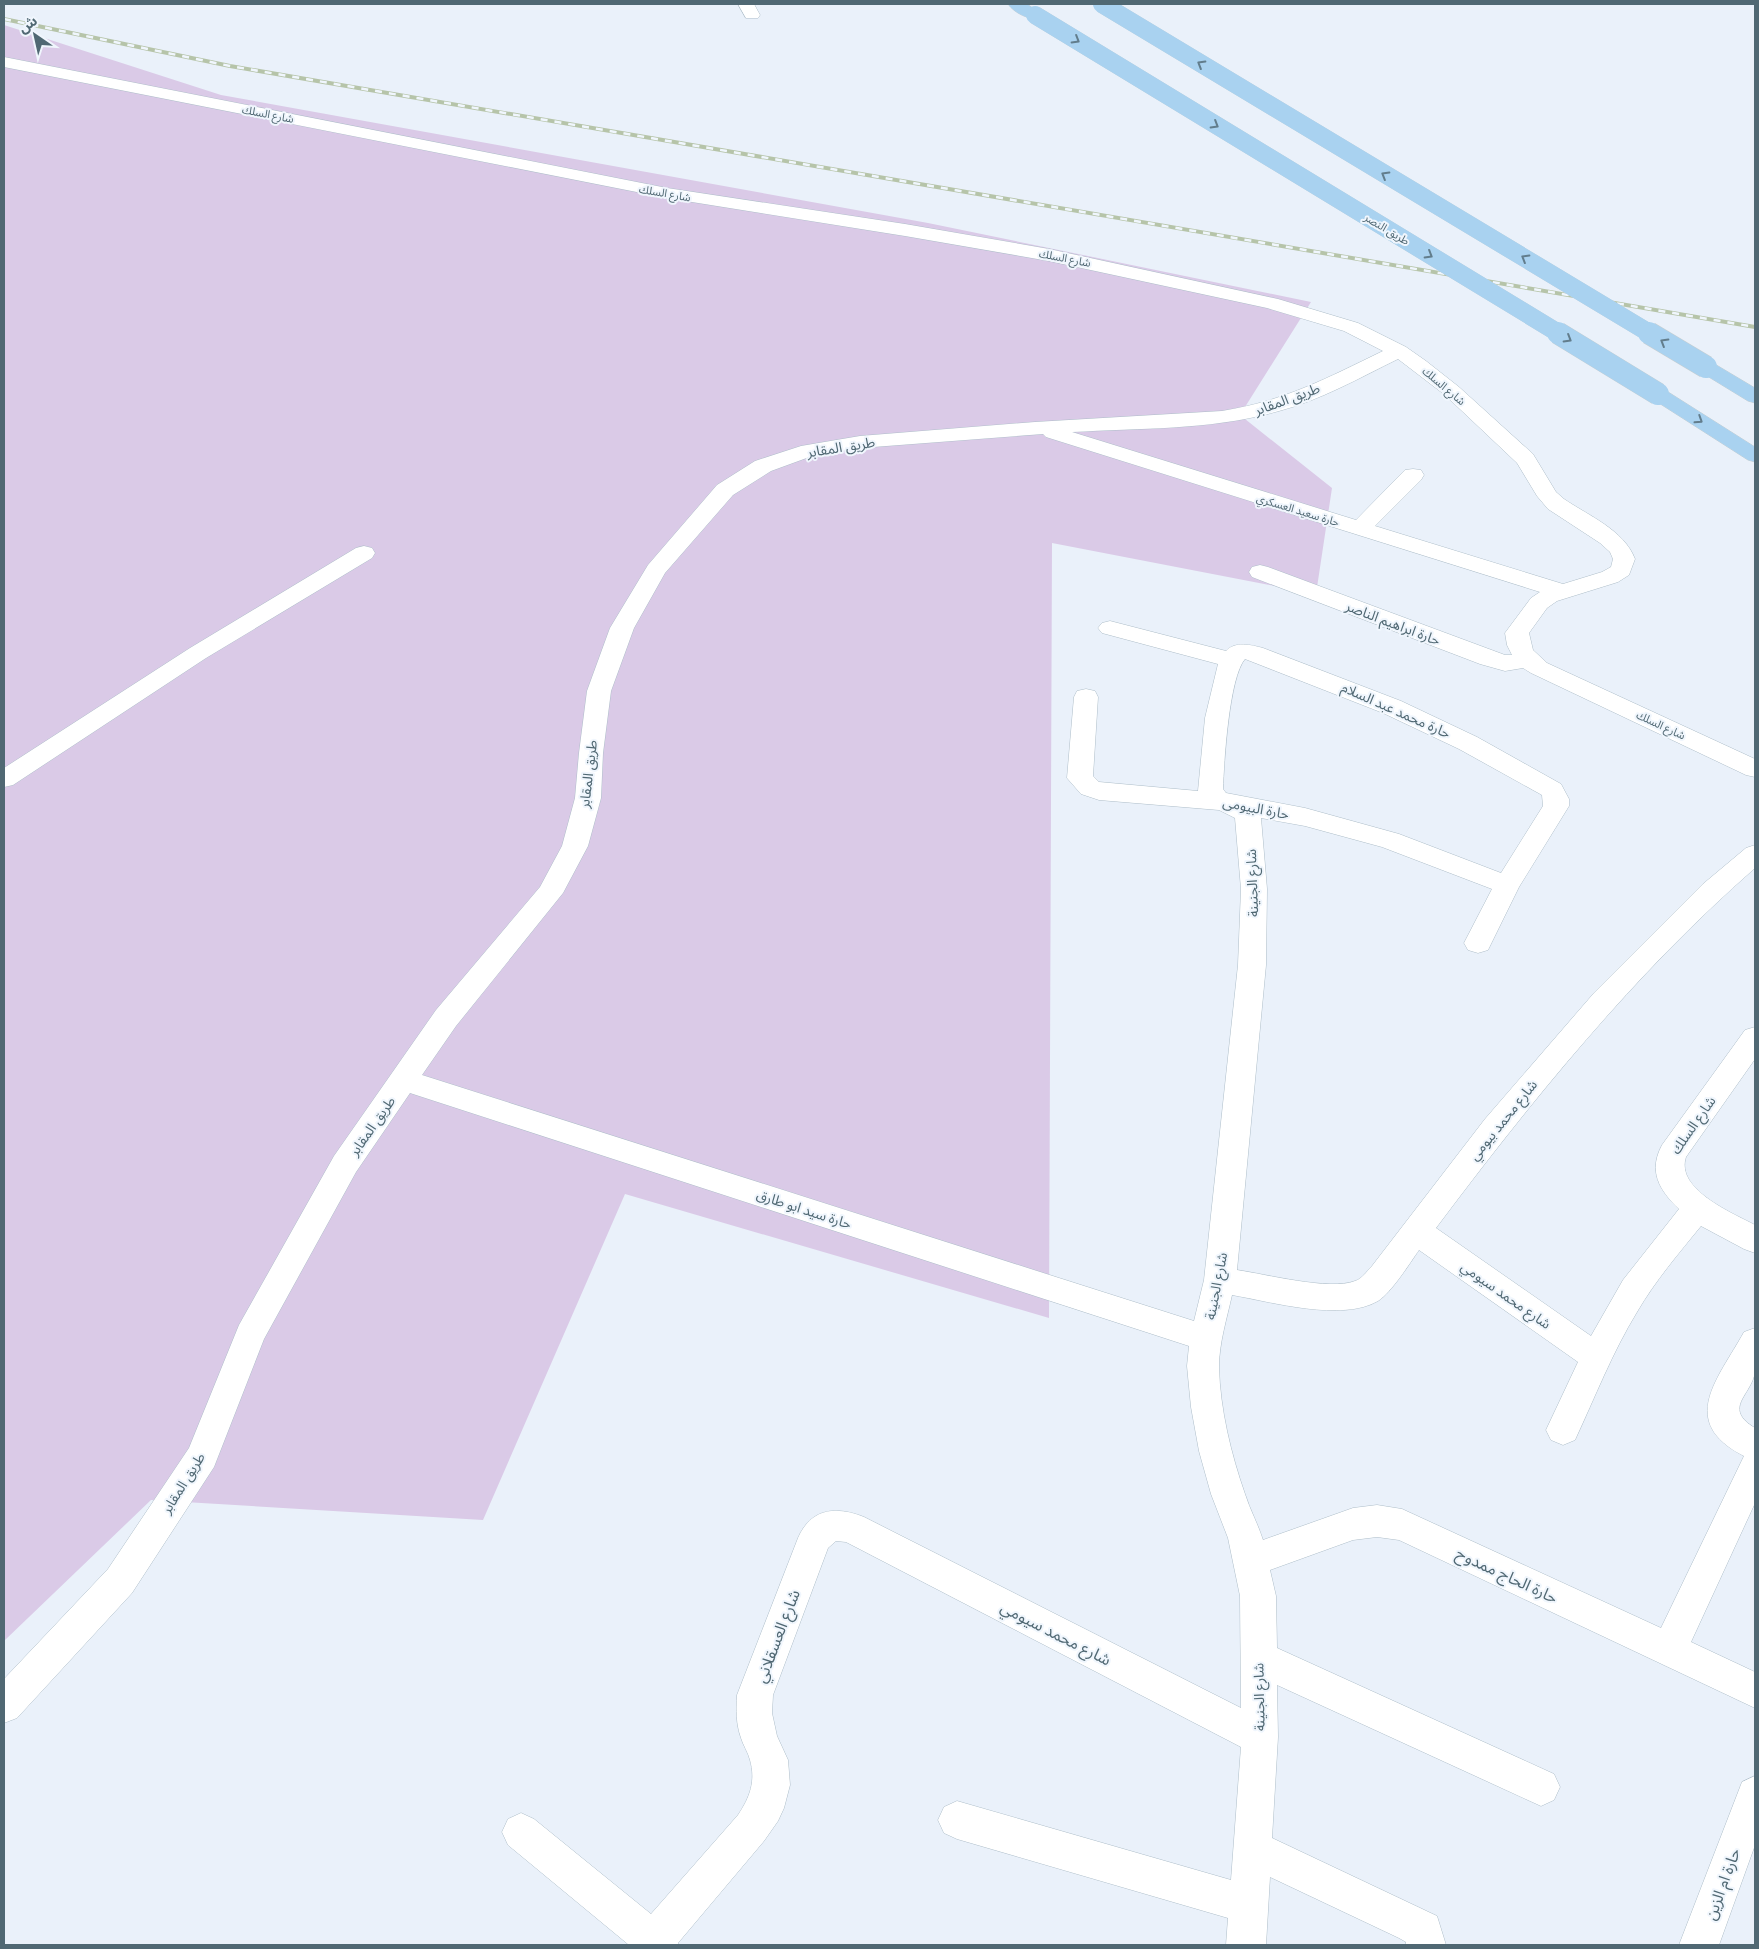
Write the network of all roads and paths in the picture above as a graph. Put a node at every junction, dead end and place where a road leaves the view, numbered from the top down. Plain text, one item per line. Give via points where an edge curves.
1 (1016, 4) edge
2 (1102, 4) edge
3 (4, 62) edge
4 (1399, 351) junction
5 (1755, 397) edge
6 (1035, 428) junction
7 (1755, 456) edge
8 (1413, 474) dead end
9 (1360, 529) junction
10 (364, 553) dead end
11 (1260, 572) dead end
12 (1561, 591) junction
13 (1110, 628) dead end
14 (1237, 656) junction
15 (1528, 660) junction
16 (1086, 698) dead end
17 (1755, 769) edge
18 (4, 779) edge
19 (1219, 801) junction
20 (1755, 854) edge
21 (1507, 885) junction
22 (1478, 943) dead end
23 (1755, 1038) edge
24 (403, 1080) junction
25 (1698, 1208) junction
26 (1417, 1232) junction
27 (1755, 1240) edge
28 (1220, 1280) junction
29 (1206, 1338) junction
30 (1755, 1342) edge
31 (1596, 1357) junction
32 (1563, 1430) dead end
33 (1755, 1445) edge
34 (1755, 1468) edge
35 (852, 1528) joint
36 (1250, 1561) junction
37 (1669, 1650) junction
38 (1258, 1658) junction
39 (1755, 1690) edge
40 (4, 1705) edge
41 (1260, 1737) junction
42 (1540, 1787) dead end
43 (1755, 1795) edge
44 (957, 1820) dead end
45 (521, 1832) dead end
46 (1253, 1849) junction
47 (1249, 1905) junction
48 (654, 1944) edge
49 (1246, 1945) edge
50 (1426, 1945) edge
51 (1699, 1945) edge

1 -> 7 highway, طريق النصر, bridge
5 -> 2 highway, bridge
3 - 4 street, شارع السلك via 667,193 977,242 1122,269 1280,306 1351,327
4 - 6 street, طريق المقابر via 1304,395 1253,412 1222,417
4 - 12 street, شارع السلك via 1452,391 1525,459 1541,488 1556,504 1620,548 1624,559 1621,570 1610,577
6 - 9 street, حارة سعيد العسكري
6 - 24 street, طريق المقابر via 860,442 808,450 763,466 726,490 656,570 622,628 599,691 590,753 588,798 575,846 550,893 446,1018
8 - 9 street
9 - 12 street, حارة سعيد العسكري
10 - 18 street via 198,653
11 - 15 street, حارة ابراهيم الناصر via 1488,659 1505,663
12 - 15 street, شارع السلك via 1539,603 1517,633 1518,647
13 - 14 street, حارة محمد عبد السلام
14 - 19 street via 1217,716 1210,784 1212,796
14 - 21 street, حارة محمد عبد السلام via 1255,653 1392,707 1468,743 1552,790 1556,806
15 - 17 street, شارع السلك
16 - 19 street, حارة البيومى via 1080,778 1084,784 1099,791
19 - 21 street, حارة البيومى via 1304,817 1390,840
19 - 28 street, شارع الجنينة via 1236,805 1248,815 1254,890 1252,965
20 - 26 street, شارع محمد بيومي via 1712,891 1604,1000 1495,1127
21 - 22 street
23 - 25 street, شارع السلك via 1672,1153 1668,1166 1672,1182 1682,1196
24 - 29 street, حارة سيد ابو طارق
24 - 40 street, طريق المقابر via 345,1164 250,1335 202,1456 120,1580
25 - 27 street, شارع السلك
25 - 31 street via 1660,1252 1626,1302
26 - 28 street, شارع محمد بيومي via 1368,1291 1344,1298
26 - 31 street, شارع محمد سيومي
28 - 29 street, شارع الجنينة
29 - 36 street, شارع الجنينة via 1207,1407 1228,1494
30 - 33 street via 1724,1400 1722,1411 1732,1432
31 - 32 street
34 - 37 street
35 - 41 street, شارع محمد سيومي
35 - 48 street, شارع العسقلاني via 838,1524 824,1528 814,1538 754,1695 759,1737 769,1760 771,1785 765,1808
36 - 37 street, حارة الحاج ممدوح via 1353,1524 1377,1521 1402,1525
36 - 38 street, شارع الجنينة via 1258,1596
37 - 39 street, حارة الحاج ممدوح
38 - 41 street, شارع الجنينة
38 - 42 street
41 - 46 street, شارع الجنينة
43 - 51 street, حارة ام الزين
44 - 47 street
45 - 48 street
46 - 47 street, شارع الجنينة
46 - 50 street via 1423,1930
47 - 49 street, شارع الجنينة

